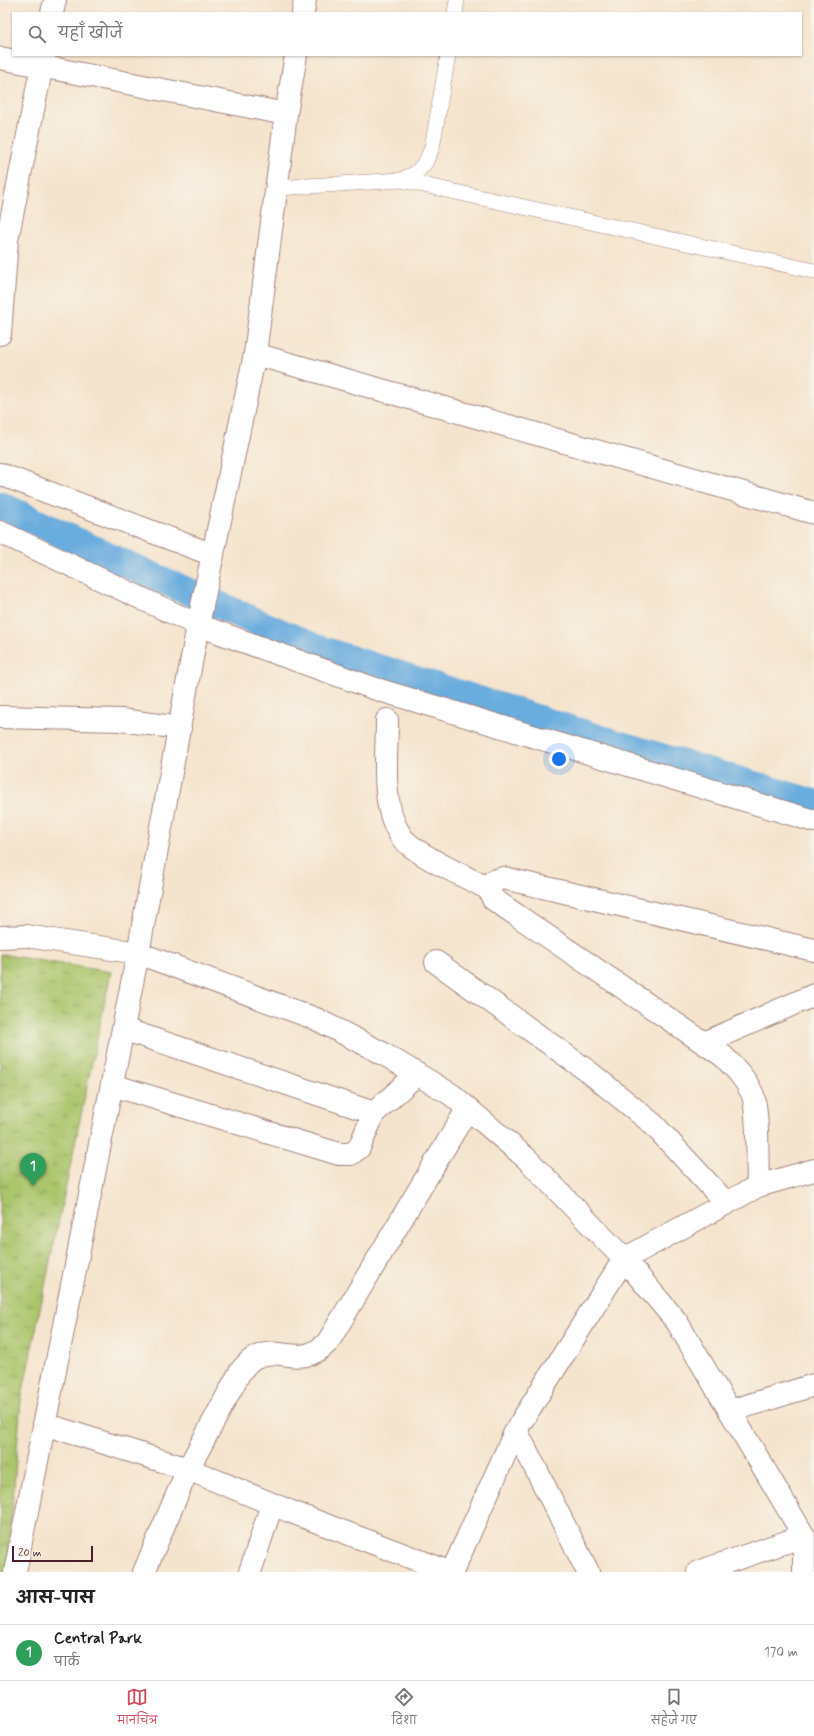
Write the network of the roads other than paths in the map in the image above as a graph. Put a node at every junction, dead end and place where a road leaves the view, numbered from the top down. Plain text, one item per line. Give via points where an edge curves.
1 (55, 0) edge
2 (305, 0) edge
3 (457, 0) edge
4 (52, 12) edge
5 (303, 12) edge
6 (454, 12) edge
7 (296, 56) edge
8 (448, 56) edge
9 (0, 58) edge
10 (42, 61) edge
11 (286, 114) junction
12 (401, 180) junction
13 (277, 188) junction
14 (814, 271) edge
15 (0, 334) edge
16 (255, 354) junction
17 (0, 474) edge
18 (814, 513) edge
19 (0, 532) edge
20 (0, 548) edge
21 (213, 555) junction
22 (56, 559) junction
23 (199, 620) junction
24 (0, 717) edge
25 (387, 720) dead end
26 (180, 728) junction
27 (814, 821) edge
28 (489, 889) junction
29 (0, 937) edge
30 (814, 950) edge
31 (138, 954) junction
32 (436, 962) dead end
33 (814, 995) edge
34 (123, 1029) junction
35 (704, 1043) junction
36 (417, 1074) junction
37 (112, 1085) junction
38 (468, 1108) junction
39 (374, 1113) junction
40 (814, 1170) edge
41 (758, 1186) junction
42 (726, 1203) junction
43 (624, 1259) junction
44 (814, 1385) edge
45 (730, 1411) junction
46 (44, 1424) junction
47 (516, 1430) junction
48 (188, 1469) junction
49 (272, 1504) junction
50 (804, 1536) junction
51 (15, 1572) edge
52 (144, 1572) edge
53 (250, 1572) edge
54 (450, 1572) edge
55 (588, 1572) edge
56 (698, 1572) edge
57 (804, 1572) edge

1 - 4 street
2 - 5 street
3 - 6 lane
7 - 11 street
8 - 12 lane via 432,148 425,163 416,173
9 - 10 street
10 - 11 street
10 - 15 street via 7,240
11 - 13 street
12 - 13 lane
12 - 14 lane
13 - 16 street
16 - 18 street
16 - 21 street
17 - 21 street
19 - 22 street
20 - 22 street
21 - 23 street
22 - 23 street
23 - 26 street
23 - 27 street via 390,694
24 - 26 street via 121,720
25 - 28 street via 387,793 391,817 401,838 422,854
26 - 31 street
28 - 30 street via 493,881 503,878
28 - 35 street via 493,899 498,903
29 - 31 street via 26,936
31 - 34 street
31 - 36 street via 316,1019
32 - 42 street via 589,1072 652,1124
33 - 35 street
34 - 37 street
34 - 39 street
35 - 41 street via 723,1056 741,1074 753,1094
36 - 38 street
36 - 39 street
37 - 39 street via 339,1154 351,1154 358,1148
37 - 46 street
38 - 43 street via 526,1158
38 - 48 street via 328,1342 318,1352 307,1355 270,1355 256,1357 248,1363 240,1372
40 - 41 street
41 - 42 street
42 - 43 street
43 - 45 street via 677,1322
43 - 47 street
44 - 45 street
45 - 50 street
46 - 48 street
46 - 51 street
47 - 54 street
47 - 55 street
48 - 49 street
48 - 52 street
49 - 53 street
49 - 54 street
50 - 56 street
50 - 57 street

